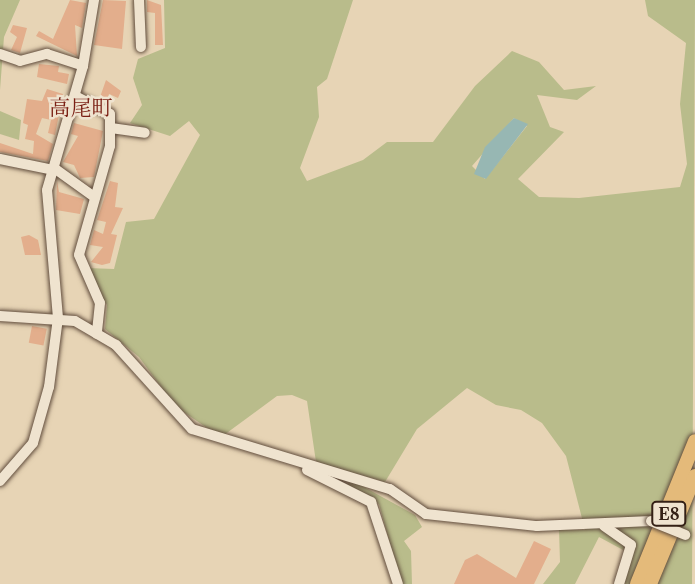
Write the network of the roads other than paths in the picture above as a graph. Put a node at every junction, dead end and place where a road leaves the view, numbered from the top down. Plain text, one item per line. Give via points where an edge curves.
1 (92, 0) edge
2 (139, 0) edge
3 (141, 47) dead end
4 (0, 54) edge
5 (83, 66) junction
6 (75, 96) junction
7 (111, 128) junction
8 (145, 133) dead end
9 (0, 159) edge
10 (54, 169) junction
11 (93, 196) junction
12 (0, 316) edge
13 (58, 318) junction
14 (97, 334) junction
15 (695, 441) edge
16 (307, 470) dead end
17 (695, 476) edge
18 (0, 481) edge
19 (604, 526) junction
20 (690, 538) edge
21 (398, 584) edge
22 (619, 584) edge
23 (637, 584) edge
24 (650, 584) edge

1 - 5 street
2 - 3 street
4 - 5 street via 20,61 47,54
5 - 6 street
6 - 7 street via 109,108
6 - 10 street
7 - 8 street
7 - 11 street
9 - 10 street
10 - 11 street
10 - 13 street via 46,204
11 - 14 street via 79,263 100,303
12 - 13 street
13 - 14 street
13 - 18 street via 38,433
14 - 19 street via 136,364 192,429 368,481 442,519
15 - 23 highway, E8
16 - 21 street via 371,502
17 - 24 highway, E8
19 - 20 street, bridge via 651,521
19 - 22 street via 631,545

